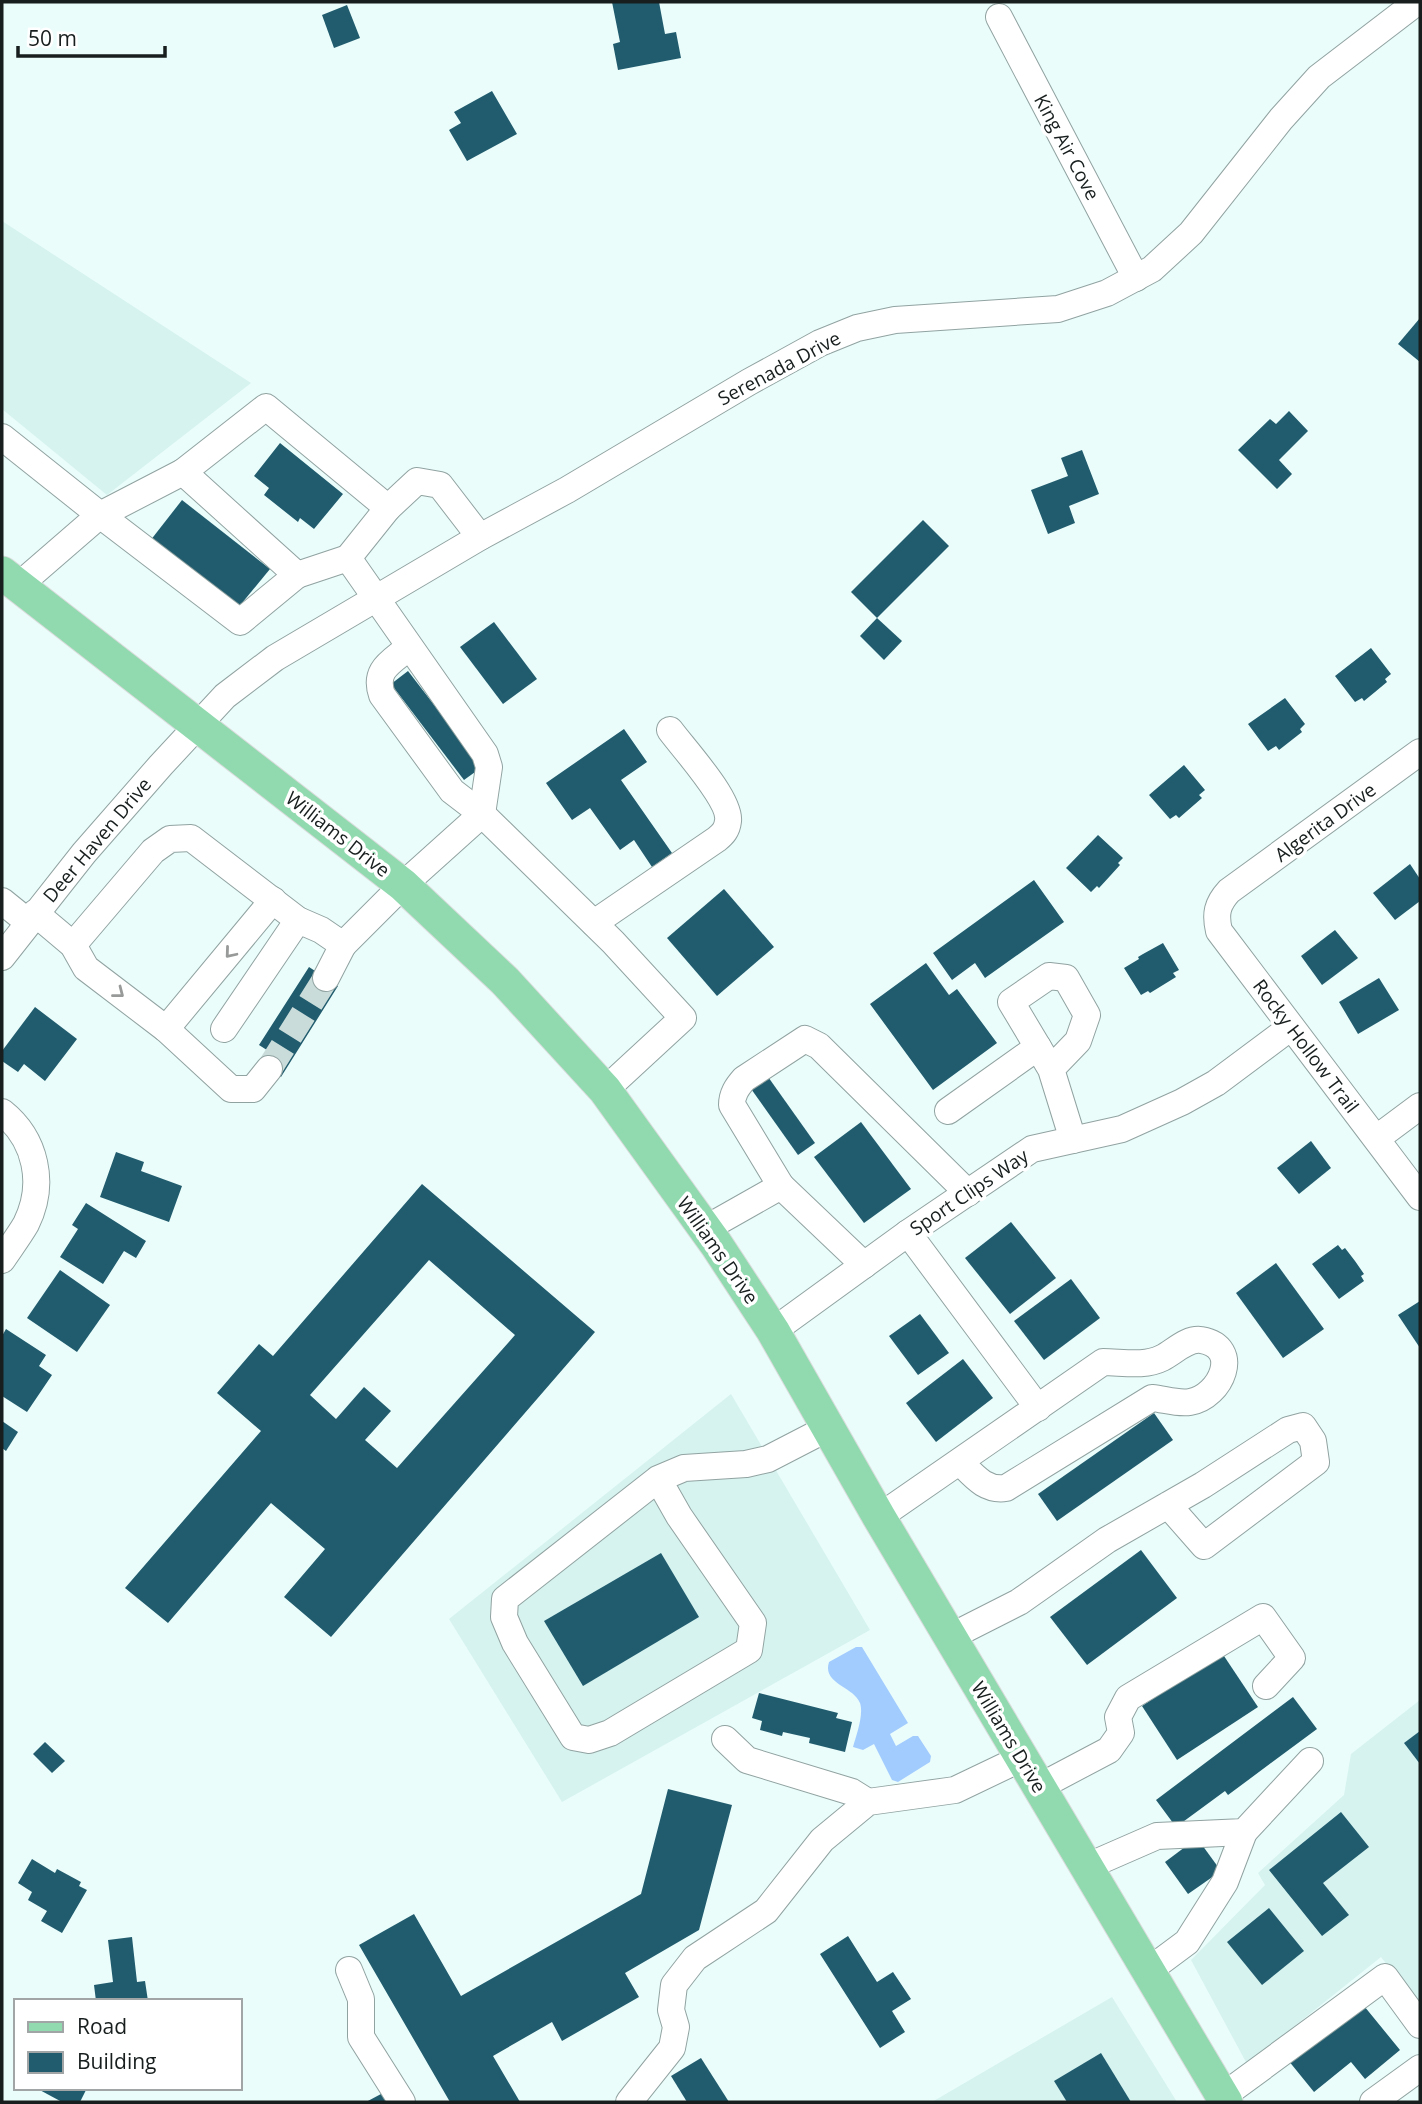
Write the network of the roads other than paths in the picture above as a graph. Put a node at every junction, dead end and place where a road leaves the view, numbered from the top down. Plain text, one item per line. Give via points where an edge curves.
1 (1416, 2) edge
2 (999, 17) dead end
3 (1136, 278) junction
4 (2, 437) edge
5 (183, 472) junction
6 (388, 508) junction
7 (100, 515) junction
8 (480, 537) junction
9 (348, 558) junction
10 (297, 575) junction
11 (10, 580) edge
12 (376, 600) junction
13 (409, 647) junction
14 (197, 727) junction
15 (670, 730) dead end
16 (1420, 752) edge
17 (482, 814) junction
18 (403, 885) junction
19 (1229, 891) joint
20 (2, 901) edge
21 (273, 901) junction
22 (31, 918) junction
23 (298, 920) junction
24 (594, 923) junction
25 (73, 945) junction
26 (343, 945) junction
27 (2, 957) edge
28 (326, 978) tunnel mouth
29 (1290, 1027) junction
30 (224, 1029) dead end
31 (166, 1030) junction
32 (270, 1069) tunnel mouth
33 (605, 1090) junction
34 (1420, 1106) edge
35 (948, 1111) dead end
36 (2, 1112) edge
37 (1377, 1138) junction
38 (1073, 1140) junction
39 (781, 1186) junction
40 (968, 1193) junction
41 (1420, 1197) edge
42 (705, 1229) junction
43 (908, 1233) junction
44 (2, 1260) edge
45 (864, 1265) junction
46 (773, 1331) junction
47 (1038, 1408) junction
48 (828, 1428) junction
49 (960, 1462) junction
50 (658, 1479) junction
51 (1168, 1505) junction
52 (879, 1517) junction
53 (950, 1637) junction
54 (1266, 1686) dead end
55 (725, 1739) dead end
56 (1022, 1758) junction
57 (1310, 1761) dead end
58 (1039, 1787) junction
59 (868, 1802) junction
60 (1244, 1832) junction
61 (1086, 1867) junction
62 (349, 1970) dead end
63 (1148, 1971) junction
64 (1420, 2025) edge
65 (1420, 2068) edge
66 (1225, 2099) edge
67 (402, 2102) edge
68 (628, 2102) edge
69 (1373, 2102) edge

1 - 3 street, Serenada Drive via 1319,77 1191,233
2 - 3 street, King Air Cove
3 - 8 street, Serenada Drive via 1058,309 914,318 845,333 750,382
4 - 7 street
5 - 6 street via 265,407
5 - 7 street
5 - 10 street
6 - 8 street via 417,481 440,485
6 - 9 street
7 - 10 street via 240,622
7 - 11 street
8 - 12 street, Serenada Drive
9 - 10 street
9 - 12 street
11 - 14 main road, Williams Drive
12 - 13 street
12 - 14 street, Serenada Drive via 256,670
13 - 17 street via 485,754 489,767
13 - 17 street via 382,671 382,695 452,790
14 - 18 main road, Williams Drive
14 - 22 street, Deer Haven Drive
15 - 24 street via 725,804 726,831
16 - 19 street, Algerita Drive
17 - 18 street
17 - 24 street
18 - 26 street
18 - 33 main road, Williams Drive via 505,981
19 - 29 street, Rocky Hollow Trail via 1217,907 1219,931
20 - 22 street
21 - 23 street
21 - 25 street via 191,838 170,839 153,851
21 -> 31 street
22 - 25 street
22 - 27 street, Deer Haven Drive
23 - 26 street
23 - 30 street
24 - 33 street via 683,1018
25 -> 31 street via 86,968
26 - 28 street
29 - 37 street, Rocky Hollow Trail
29 - 38 street, Sport Clips Way via 1216,1083 1182,1102 1122,1129
31 - 32 street via 231,1089 253,1089
33 - 42 main road, Williams Drive
34 - 37 street
35 - 38 street via 1045,1058
36 - 44 street via 27,1139 36,1169 31,1212
37 - 41 street, Rocky Hollow Trail
38 - 40 street, Sport Clips Way via 1032,1149
39 - 40 street via 732,1099 744,1079 805,1039 819,1046
39 - 42 street
39 - 45 street
40 - 43 street, Sport Clips Way
42 - 46 main road, Williams Drive
43 - 45 street, Sport Clips Way
43 - 47 street
45 - 46 street, Sport Clips Way
46 - 48 main road, Williams Drive
47 - 49 street
47 - 49 street via 1103,1362 1160,1360 1192,1340 1203,1340 1220,1350 1226,1370 1215,1388 1192,1402 1152,1398 1006,1488 983,1484
48 - 50 street via 768,1459 684,1468
48 - 52 main road, Williams Drive
49 - 52 street
50 - 50 street via 505,1599 504,1617 515,1643 573,1737 589,1740 610,1733 749,1650 752,1623
51 - 51 street via 1287,1430 1303,1426 1313,1441 1315,1462 1204,1546
51 - 53 street via 1107,1540 1019,1602
52 - 53 main road, Williams Drive
53 - 56 main road, Williams Drive
54 - 58 street via 1292,1658 1263,1617 1128,1698 1118,1717 1121,1733 1109,1749
55 - 59 street via 747,1760
56 - 58 main road, Williams Drive
56 - 59 street via 955,1790
57 - 60 street
58 - 61 main road, Williams Drive
59 - 68 street via 822,1840 766,1911 695,1958 674,1985 673,2048
60 - 61 street via 1157,1836
60 - 63 street via 1225,1882 1187,1942
61 - 63 main road, Williams Drive
62 - 67 street via 361,1999 362,2037
63 - 66 main road, Williams Drive
64 - 66 street via 1385,1977
65 - 69 street

